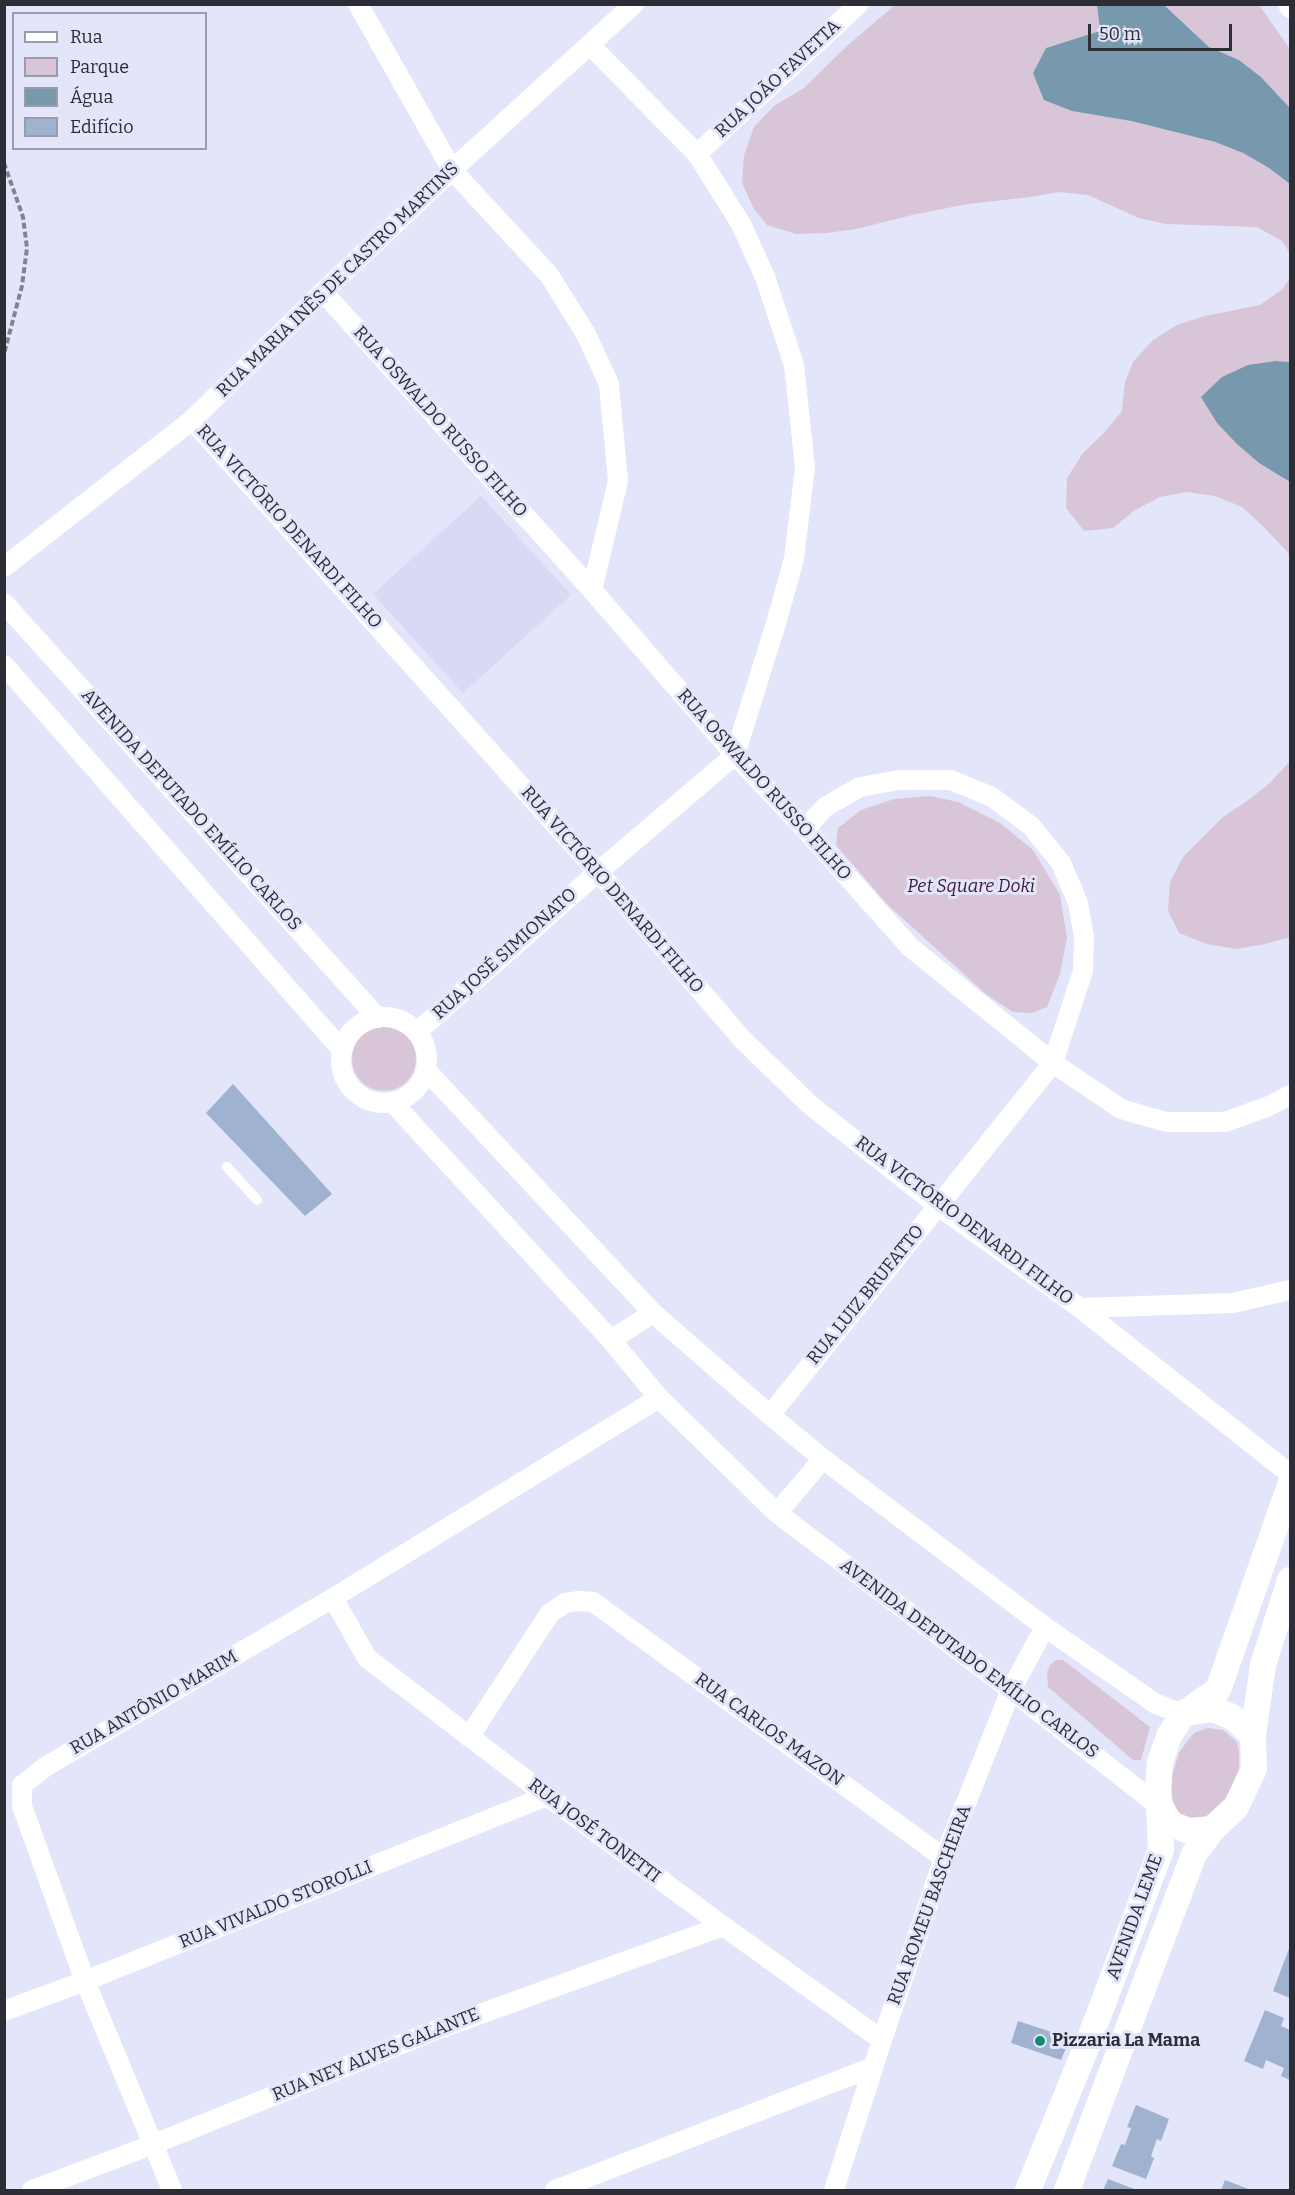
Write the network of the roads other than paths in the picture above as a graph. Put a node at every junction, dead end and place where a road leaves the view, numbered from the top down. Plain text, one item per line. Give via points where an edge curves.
1 (358, 4) edge
2 (634, 4) edge
3 (859, 4) edge
4 (591, 46) junction
5 (697, 154) junction
6 (452, 170) junction
7 (323, 292) junction
8 (192, 420) junction
9 (4, 567) edge
10 (592, 590) junction
11 (4, 603) edge
12 (4, 664) edge
13 (735, 755) junction
14 (805, 829) junction
15 (598, 872) junction
16 (378, 1018) junction
17 (417, 1032) junction
18 (342, 1050) junction
19 (1053, 1064) junction
20 (426, 1070) junction
21 (1290, 1095) edge
22 (393, 1102) junction
23 (227, 1167) dead end
24 (257, 1200) dead end
25 (938, 1206) junction
26 (1290, 1290) edge
27 (1080, 1308) junction
28 (653, 1313) junction
29 (610, 1340) junction
30 (659, 1398) junction
31 (770, 1415) junction
32 (823, 1459) junction
33 (1290, 1474) edge
34 (1290, 1485) edge
35 (777, 1513) junction
36 (1290, 1581) edge
37 (333, 1598) junction
38 (1045, 1627) junction
39 (1011, 1690) junction
40 (1183, 1714) junction
41 (1253, 1736) junction
42 (469, 1737) junction
43 (547, 1796) junction
44 (1160, 1807) junction
45 (1213, 1829) junction
46 (944, 1858) junction
47 (723, 1926) junction
48 (85, 1981) junction
49 (4, 2011) edge
50 (882, 2040) junction
51 (873, 2067) junction
52 (154, 2144) junction
53 (32, 2190) edge
54 (172, 2190) edge
55 (555, 2190) edge
56 (834, 2190) edge
57 (1028, 2190) edge
58 (1067, 2190) edge

1 - 6 street
2 - 4 street, RUA MARIA INÊS DE CASTRO MARTINS
3 - 5 street, RUA JOÃO FAVETTA
4 - 5 street
4 - 6 street, RUA MARIA INÊS DE CASTRO MARTINS
5 - 13 street via 741,224 765,277 794,365 805,467 794,559
6 - 7 street, RUA MARIA INÊS DE CASTRO MARTINS
6 - 10 street via 549,275 586,333 609,384 618,481
7 - 8 street, RUA MARIA INÊS DE CASTRO MARTINS
7 - 10 street, RUA OSWALDO RUSSO FILHO
8 - 9 street, RUA MARIA INÊS DE CASTRO MARTINS
8 - 15 street, RUA VICTÓRIO DENARDI FILHO
10 - 13 street, RUA OSWALDO RUSSO FILHO
11 - 16 street, AVENIDA DEPUTADO EMÍLIO CARLOS
12 - 18 street
13 - 14 street, RUA OSWALDO RUSSO FILHO
13 - 15 street, RUA JOSÉ SIMIONATO
14 - 19 street, RUA OSWALDO RUSSO FILHO via 910,947
14 - 19 street via 825,807 860,787 899,780 951,780 992,797 1030,826 1061,863 1078,903 1084,937 1083,970
15 - 17 street, RUA JOSÉ SIMIONATO
15 - 25 street, RUA VICTÓRIO DENARDI FILHO via 742,1039 809,1104
16 - 17 street via 399,1020
16 - 18 street via 355,1028
17 - 20 street via 426,1050
18 - 22 street via 342,1070 353,1089 372,1101
19 - 21 street, RUA OSWALDO RUSSO FILHO via 1121,1109 1166,1122 1225,1122
19 - 25 street, RUA LUIZ BRUFATTO
20 - 22 street via 414,1091
20 - 28 street
22 - 29 street, AVENIDA DEPUTADO EMÍLIO CARLOS
23 - 24 lane
25 - 27 street, RUA VICTÓRIO DENARDI FILHO
25 - 31 street, RUA LUIZ BRUFATTO
26 - 27 street, RUA VICTÓRIO DENARDI FILHO via 1233,1303
27 - 33 street, RUA VICTÓRIO DENARDI FILHO
28 - 29 street
28 - 31 street
29 - 30 street, AVENIDA DEPUTADO EMÍLIO CARLOS
30 - 35 street, AVENIDA DEPUTADO EMÍLIO CARLOS
30 - 37 street, RUA ANTÔNIO MARIM
31 - 32 street
32 - 35 street
32 - 38 street
34 - 40 street, AVENIDA LEME via 1218,1690
35 - 39 street, AVENIDA DEPUTADO EMÍLIO CARLOS
36 - 41 street, AVENIDA LEME via 1263,1665
37 - 42 street, RUA JOSÉ TONETTI via 367,1658
37 - 48 street, RUA ANTÔNIO MARIM via 45,1767 22,1785 22,1806
38 - 39 street, RUA ROMEU BASCHEIRA
38 - 40 street via 1156,1704
39 - 44 street, AVENIDA DEPUTADO EMÍLIO CARLOS
39 - 46 street, RUA ROMEU BASCHEIRA
40 - 41 street via 1213,1709 1232,1717
40 - 44 street, AVENIDA LEME via 1169,1736 1160,1762
41 - 45 street, AVENIDA LEME via 1254,1768 1236,1807
42 - 43 street, RUA JOSÉ TONETTI
42 - 46 street, RUA CARLOS MAZON via 550,1614 565,1604 593,1602
43 - 47 street, RUA JOSÉ TONETTI
43 - 48 street, RUA VIVALDO STOROLLI
44 - 45 street via 1172,1824 1189,1831
44 - 57 street, AVENIDA LEME via 1161,1850
45 - 58 street, AVENIDA LEME via 1194,1854
46 - 50 street, RUA ROMEU BASCHEIRA
47 - 50 street, RUA JOSÉ TONETTI
47 - 52 street, RUA NEY ALVES GALANTE via 435,2030
48 - 49 street, RUA VIVALDO STOROLLI
48 - 52 street, RUA ANTÔNIO MARIM
50 - 51 street, RUA ROMEU BASCHEIRA
51 - 55 street
51 - 56 street, RUA ROMEU BASCHEIRA
52 - 53 street, RUA NEY ALVES GALANTE
52 - 54 street, RUA ANTÔNIO MARIM

